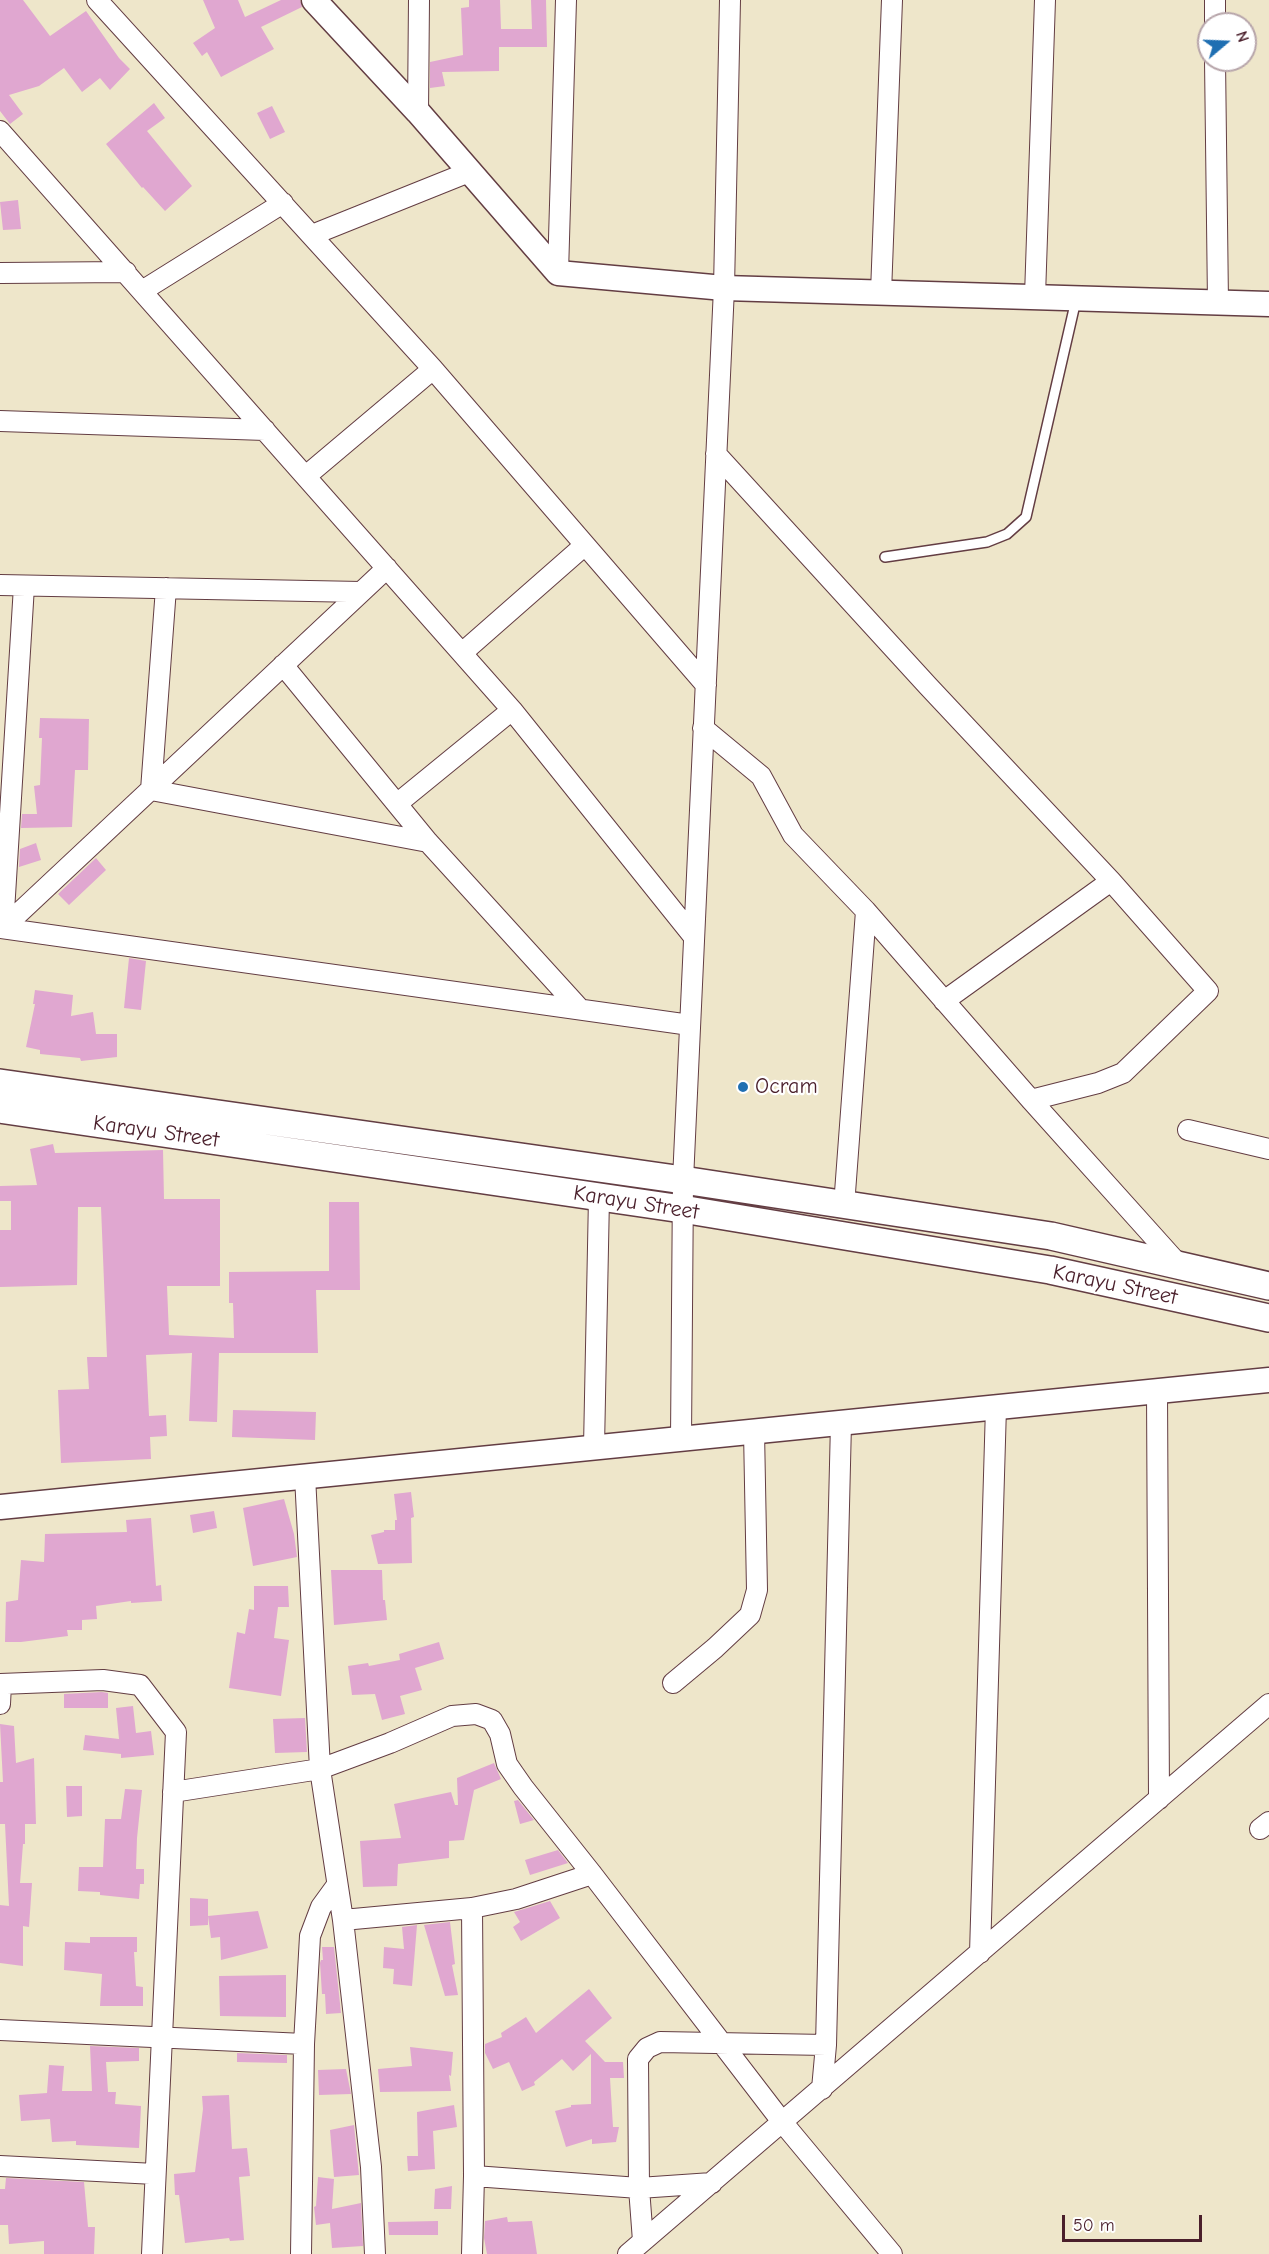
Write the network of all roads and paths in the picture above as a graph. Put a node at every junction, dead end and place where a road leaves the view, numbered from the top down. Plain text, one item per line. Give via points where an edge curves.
1 (97, 0) edge
2 (314, 0) edge
3 (418, 0) edge
4 (566, 0) edge
5 (730, 0) edge
6 (892, 0) edge
7 (1045, 0) edge
8 (1215, 72) edge
9 (418, 112) junction
10 (0, 131) edge
11 (469, 172) junction
12 (283, 203) junction
13 (312, 235) junction
14 (126, 272) junction
15 (0, 273) edge
16 (558, 273) junction
17 (724, 288) junction
18 (142, 291) junction
19 (881, 293) junction
20 (1035, 296) junction
21 (1077, 298) junction
22 (1218, 303) junction
23 (1269, 304) edge
24 (433, 369) junction
25 (0, 421) edge
26 (265, 430) junction
27 (716, 454) junction
28 (306, 476) junction
29 (585, 545) junction
30 (885, 558) dead end
31 (387, 568) junction
32 (0, 585) edge
33 (24, 586) junction
34 (166, 588) junction
35 (361, 592) junction
36 (462, 653) junction
37 (284, 665) junction
38 (706, 685) junction
39 (512, 710) junction
40 (704, 728) junction
41 (5, 778) edge
42 (151, 790) junction
43 (398, 803) junction
44 (428, 842) junction
45 (1111, 881) junction
46 (866, 911) junction
47 (2, 928) edge
48 (694, 937) junction
49 (944, 1001) junction
50 (579, 1008) junction
51 (690, 1025) junction
52 (0, 1083) edge
53 (1031, 1100) junction
54 (0, 1109) edge
55 (1188, 1130) dead end
56 (1269, 1149) edge
57 (683, 1180) junction
58 (600, 1197) junction
59 (844, 1206) junction
60 (682, 1209) junction
61 (1180, 1266) junction
62 (1269, 1286) edge
63 (1269, 1318) edge
64 (1269, 1380) edge
65 (1157, 1391) junction
66 (996, 1407) junction
67 (841, 1423) junction
68 (754, 1431) junction
69 (681, 1439) junction
70 (594, 1447) junction
71 (305, 1476) junction
72 (0, 1507) edge
73 (673, 1683) dead end
74 (0, 1684) edge
75 (0, 1704) edge
76 (1269, 1704) edge
77 (320, 1768) junction
78 (173, 1792) junction
79 (1160, 1799) junction
80 (592, 1874) junction
81 (338, 1885) junction
82 (472, 1908) junction
83 (343, 1920) junction
84 (980, 1953) junction
85 (0, 2030) edge
86 (162, 2038) junction
87 (304, 2044) junction
88 (723, 2045) junction
89 (826, 2045) junction
90 (822, 2088) junction
91 (783, 2123) junction
92 (0, 2166) edge
93 (155, 2174) junction
94 (474, 2176) junction
95 (712, 2183) junction
96 (639, 2188) junction
97 (636, 2248) edge
98 (152, 2254) edge
99 (301, 2254) edge
100 (375, 2254) edge
101 (472, 2254) edge
102 (892, 2254) edge

1 - 12 street
2 - 9 street
3 - 9 street
4 - 16 street
5 - 17 street
6 - 19 street
7 - 20 street
8 - 22 street
9 - 11 street
10 - 14 street
11 - 13 street
11 - 16 street
12 - 13 street
12 - 18 street
13 - 24 street
14 - 15 street
14 - 18 street
16 - 17 street
17 - 19 street
17 - 27 street
18 - 26 street
19 - 20 street
20 - 21 street
21 - 22 street
21 - 30 lane via 1026,518 1007,534 987,542
22 - 23 street
24 - 28 street
24 - 29 street
25 - 26 street
26 - 28 street
27 - 38 street
27 - 45 street
28 - 31 street
29 - 36 street
29 - 38 street
31 - 35 street
31 - 36 street
32 - 33 street
33 - 34 street
33 - 41 street
34 - 35 street
34 - 42 street
35 - 37 street
36 - 39 street
37 - 42 street
37 - 43 street
38 - 40 street
39 - 43 street
39 - 48 street
40 - 46 street via 761,776 794,835
40 - 48 street
41 - 47 street
42 - 44 street
42 - 47 street
43 - 44 street
44 - 50 street
45 - 49 street
45 - 53 street via 1208,991 1123,1073
46 - 49 street
46 - 59 street
47 - 50 street
48 - 51 street
49 - 53 street
50 - 51 street
51 - 57 street
52 - 57 main road, Karayu Street
53 - 61 street
54 - 58 main road, Karayu Street
55 - 56 street
57 - 59 main road, Karayu Street
57 - 60 street
58 - 60 main road, Karayu Street
58 - 70 street
59 - 61 main road, Karayu Street via 1050,1236
60 - 63 main road, Karayu Street via 1050,1270
60 - 69 street
61 - 62 main road, Karayu Street
64 - 65 street
65 - 66 street
65 - 79 street
66 - 67 street
66 - 84 street
67 - 68 street
67 - 89 street
68 - 69 street
68 - 73 street via 757,1590 750,1615
69 - 70 street
70 - 71 street
71 - 72 street
71 - 77 street
74 - 75 street
74 - 78 street via 103,1680 140,1685 176,1732
76 - 79 street
77 - 78 street
77 - 80 street via 452,1716 476,1714 492,1720 500,1734 507,1764
77 - 81 street
78 - 86 street
79 - 84 street
80 - 82 street via 516,1899
80 - 88 street
81 - 83 street
81 - 87 street via 321,1907 310,1936
82 - 83 street
82 - 94 street
83 - 100 street via 371,2167
84 - 90 street
85 - 86 street
86 - 87 street
86 - 93 street
87 - 99 street
88 - 89 street
88 - 91 street
88 - 96 street via 660,2042 647,2048 638,2059
89 - 90 street
90 - 91 street
91 - 95 street
91 - 102 street
92 - 93 street
93 - 98 street
94 - 96 street
94 - 101 street
95 - 96 street
95 - 97 street
96 - 97 street

